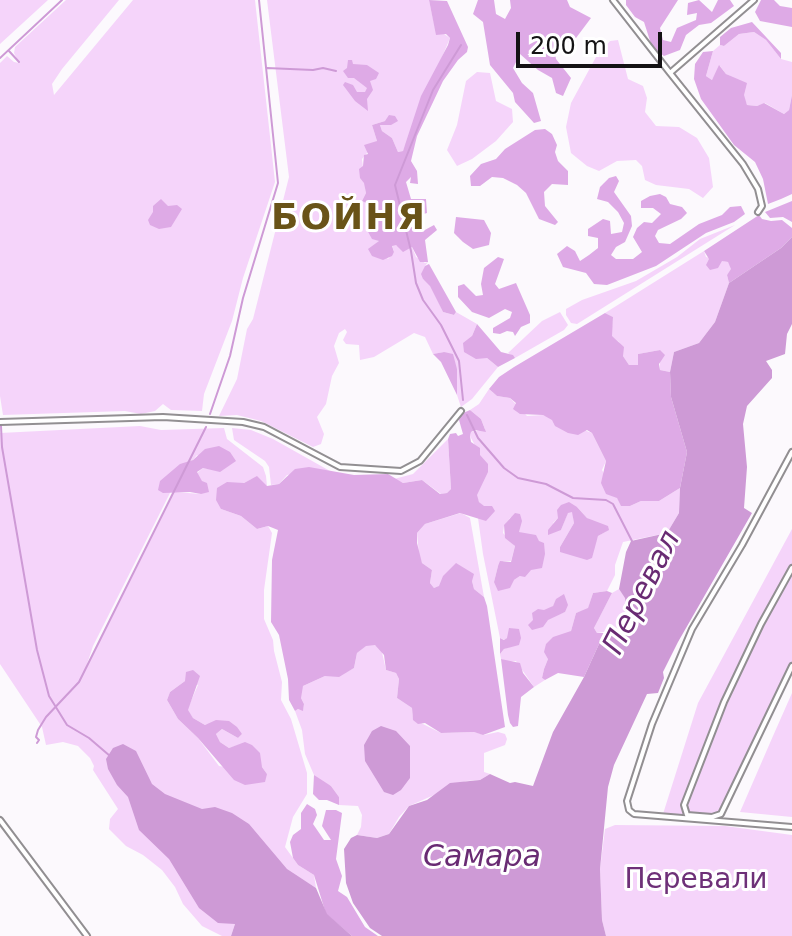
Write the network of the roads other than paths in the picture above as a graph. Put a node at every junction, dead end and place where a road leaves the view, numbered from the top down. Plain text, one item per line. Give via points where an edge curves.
1 (613, 0) edge
2 (754, 0) edge
3 (670, 73) junction
4 (758, 212) dead end
5 (461, 411) dead end
6 (0, 422) edge
7 (792, 452) edge
8 (792, 568) edge
9 (792, 666) edge
10 (0, 820) edge
11 (792, 827) edge
12 (87, 936) edge

1 - 3 street
2 - 3 street
3 - 4 street via 743,164 762,200
5 - 6 street via 420,461 401,471 340,467 264,427 243,422 163,417
7 - 11 street via 692,629 645,742 627,801 631,813
8 - 9 street via 724,702 684,805 687,815 721,814
10 - 12 street

